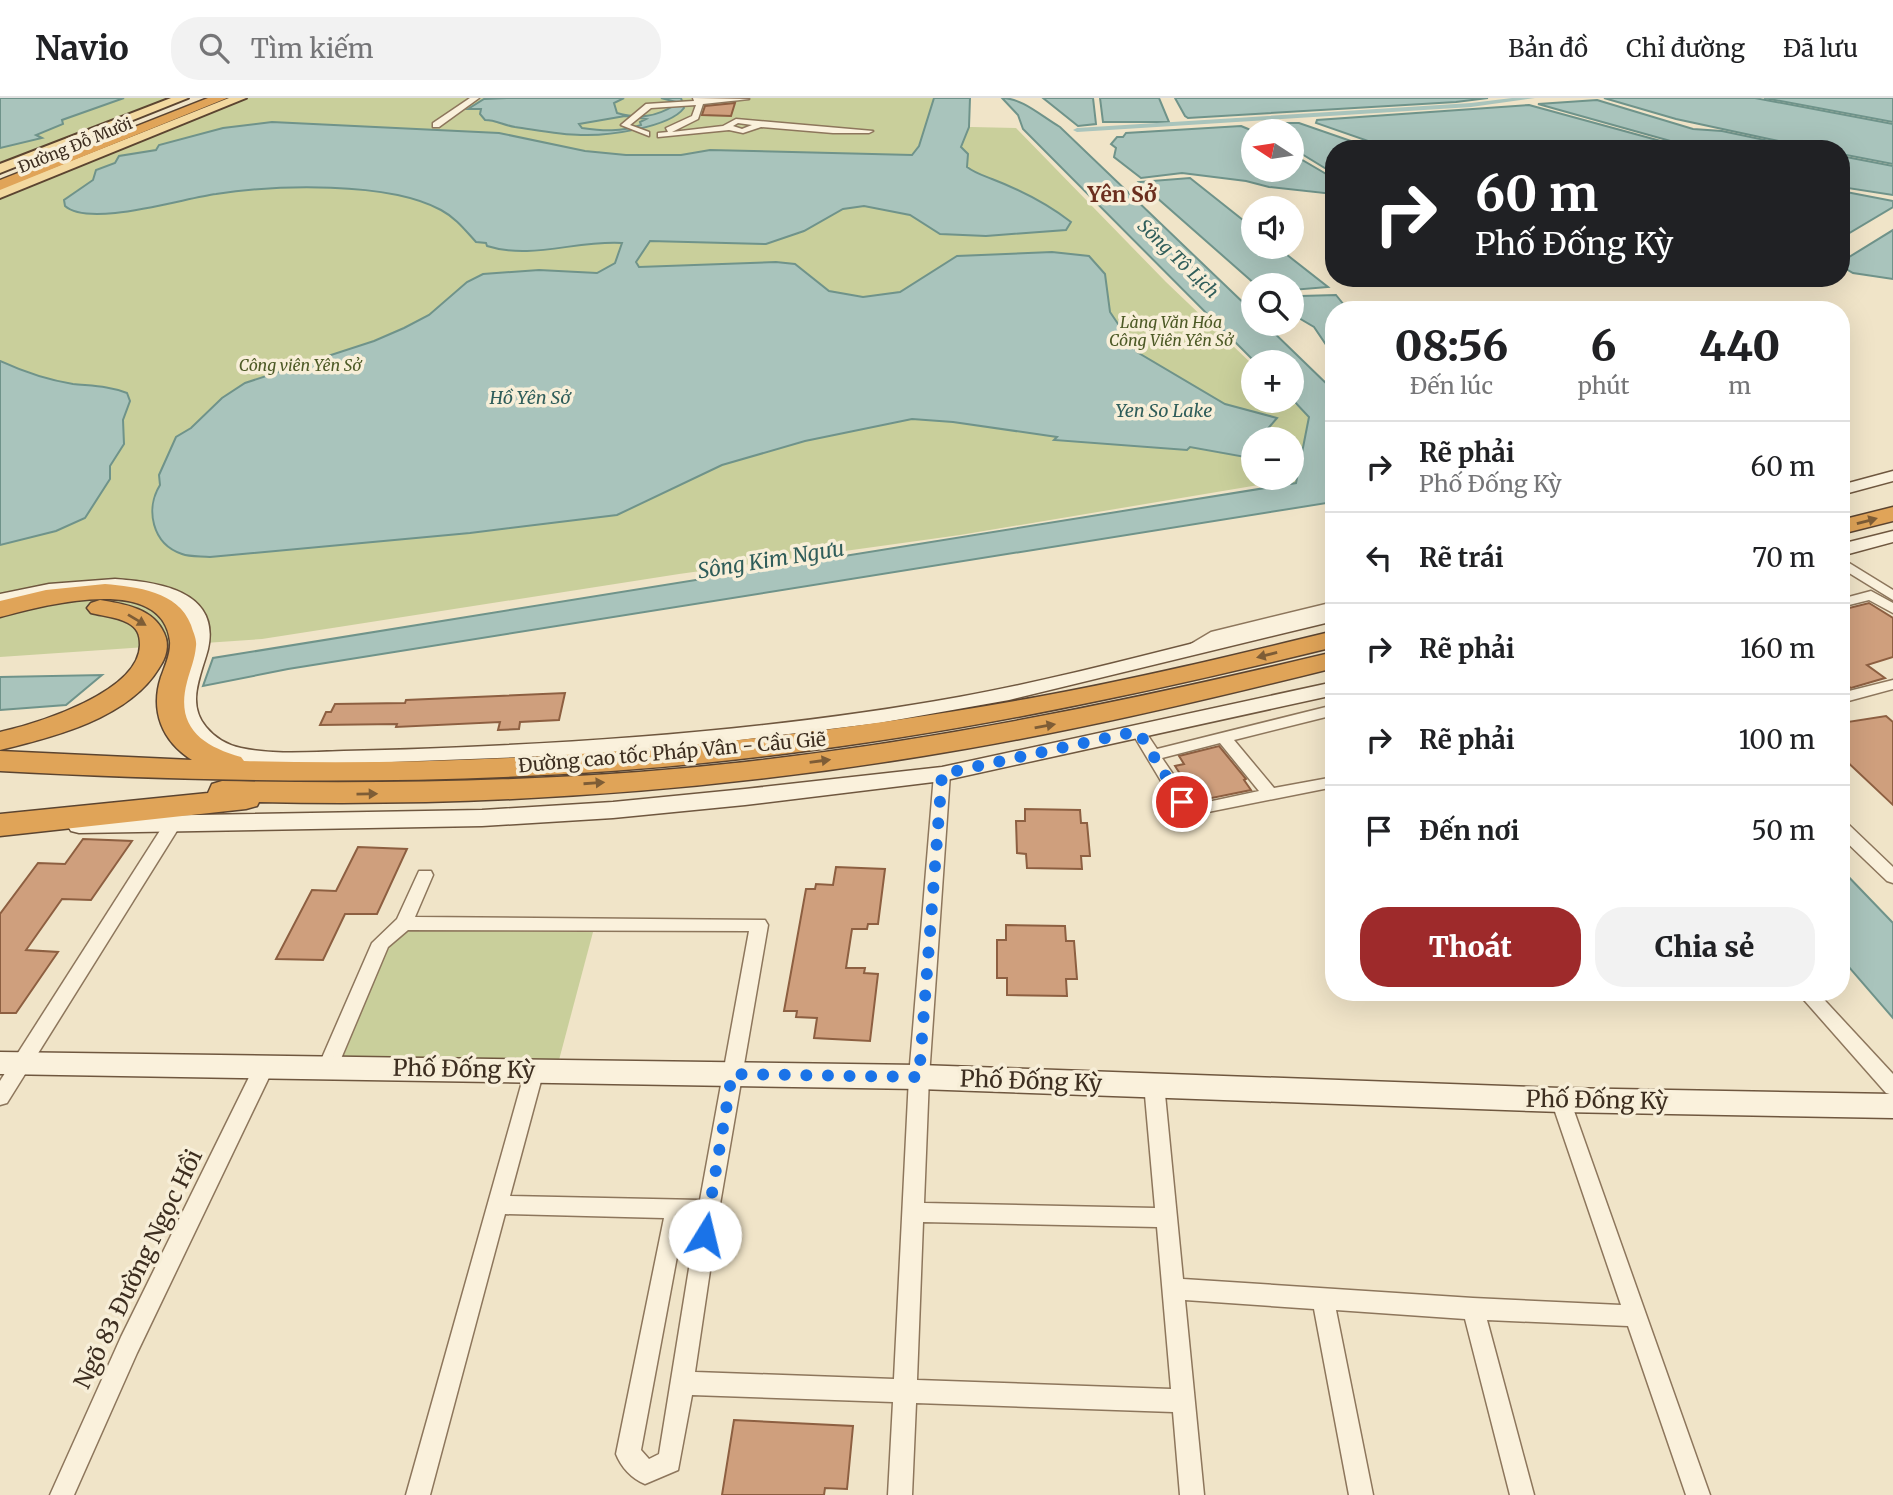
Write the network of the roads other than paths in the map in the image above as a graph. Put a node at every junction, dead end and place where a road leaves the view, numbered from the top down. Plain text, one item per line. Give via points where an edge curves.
1 (182, 98) edge
2 (201, 98) edge
3 (220, 98) edge
4 (240, 98) edge
5 (475, 98) edge
6 (698, 100) edge
7 (743, 108) edge
8 (757, 124) junction
9 (436, 125) dead end
10 (727, 128) junction
11 (869, 131) dead end
12 (659, 134) junction
13 (0, 169) edge
14 (0, 176) edge
15 (0, 185) edge
16 (0, 194) edge
17 (1893, 477) edge
18 (1850, 488) edge
19 (1893, 494) edge
20 (1850, 506) edge
21 (1893, 514) edge
22 (1850, 525) edge
23 (1893, 536) edge
24 (1850, 548) edge
25 (1850, 568) edge
26 (1893, 596) edge
27 (0, 600) edge
28 (1850, 601) edge
29 (1325, 608) edge
30 (1893, 609) edge
31 (0, 610) edge
32 (1325, 617) edge
33 (0, 625) edge
34 (1325, 641) edge
35 (1185, 651) junction
36 (1325, 662) edge
37 (1893, 684) edge
38 (1325, 690) edge
39 (1850, 694) edge
40 (1325, 712) edge
41 (1138, 731) junction
42 (1224, 738) junction
43 (0, 741) edge
44 (1152, 755) junction
45 (0, 761) edge
46 (942, 774) junction
47 (0, 781) edge
48 (300, 783) junction
49 (1325, 784) edge
50 (1270, 795) junction
51 (0, 811) edge
52 (174, 822) junction
53 (0, 825) edge
54 (0, 836) edge
55 (1850, 836) edge
56 (425, 875) dead end
57 (1893, 877) edge
58 (404, 923) junction
59 (1814, 1001) edge
60 (10, 1063) edge
61 (264, 1067) junction
62 (328, 1067) junction
63 (534, 1070) junction
64 (732, 1074) junction
65 (919, 1077) junction
66 (1154, 1084) junction
67 (1893, 1087) edge
68 (0, 1097) edge
69 (1561, 1100) junction
70 (1893, 1106) edge
71 (498, 1205) junction
72 (676, 1208) junction
73 (709, 1210) junction
74 (913, 1212) junction
75 (1167, 1218) junction
76 (1173, 1289) junction
77 (1324, 1299) junction
78 (1473, 1309) junction
79 (1635, 1316) junction
80 (681, 1383) junction
81 (905, 1390) junction
82 (1184, 1401) junction
83 (62, 1495) edge
84 (418, 1495) edge
85 (900, 1495) edge
86 (1192, 1495) edge
87 (1361, 1495) edge
88 (1522, 1495) edge
89 (1698, 1495) edge

1 - 13 main road, Đường Đỗ Mười
2 - 14 highway
3 - 15 highway
4 - 16 main road, Đường Đỗ Mười
5 - 9 street
6 - 7 street
6 - 12 street via 695,117
6 - 12 street via 649,106 625,125 646,134 644,137
7 - 8 street
7 - 10 street
8 - 10 street via 747,131
8 - 11 street
10 - 12 street
17 - 18 street
19 - 20 highway
22 -> 21 highway
23 - 24 street
25 - 26 street
27 - 35 street via 96,583 153,589 188,605 197,617 200,633 184,698 187,715 202,740 243,757 526,753 701,737 959,704
28 - 30 street via 1871,595
29 - 35 street via 1216,635
31 - 48 highway via 82,591 111,591 158,603 170,613 183,639 170,703 181,738 190,748 220,762
32 - 35 street
33 -> 43 highway via 45,611 96,608 137,617 155,645 143,671 107,702 57,725
34 -> 48 highway, Đường cao tốc Pháp Vân - Cầu Giẽ via 1035,706 788,743 610,762 428,770
48 -> 36 highway, Đường cao tốc Pháp Vân - Cầu Giẽ via 505,789 801,764 1073,721
37 - 39 street
38 - 41 street
40 - 42 street
41 - 44 street
41 - 46 street
42 - 44 street
42 - 50 street
44 - 50 street via 1188,807
45 - 48 highway, Đường cao tốc Pháp Vân - Cầu Giẽ via 212,772
46 - 52 street via 612,810 482,818
46 - 65 street
47 - 48 highway, Đường cao tốc Pháp Vân - Cầu Giẽ
48 - 51 highway
48 - 53 highway
49 - 50 street
52 - 54 street via 86,824
52 - 60 street
55 - 57 street
56 - 58 street
58 - 62 street via 381,943
58 - 64 street via 759,925
59 - 67 street
60 - 61 street, Phố Đống Kỳ
60 - 68 street
61 - 62 street, Phố Đống Kỳ
61 - 83 street, Ngõ 83 Đường Ngọc Hồi
62 - 63 street, Phố Đống Kỳ
63 - 64 street, Phố Đống Kỳ
63 - 71 street
64 - 65 street, Phố Đống Kỳ
64 - 73 street
65 - 66 street, Phố Đống Kỳ
65 - 74 street
66 - 69 street, Phố Đống Kỳ
66 - 75 street
69 - 70 street, Phố Đống Kỳ
69 - 79 street
71 - 72 street
71 - 84 street
72 - 73 street
72 - 80 street via 628,1454 645,1472 670,1462
73 - 80 street
74 - 75 street
74 - 81 street
75 - 76 street
76 - 77 street
76 - 82 street
77 - 78 street
77 - 87 street
78 - 79 street
78 - 88 street
79 - 89 street
80 - 81 street
81 - 82 street
81 - 85 street
82 - 86 street

